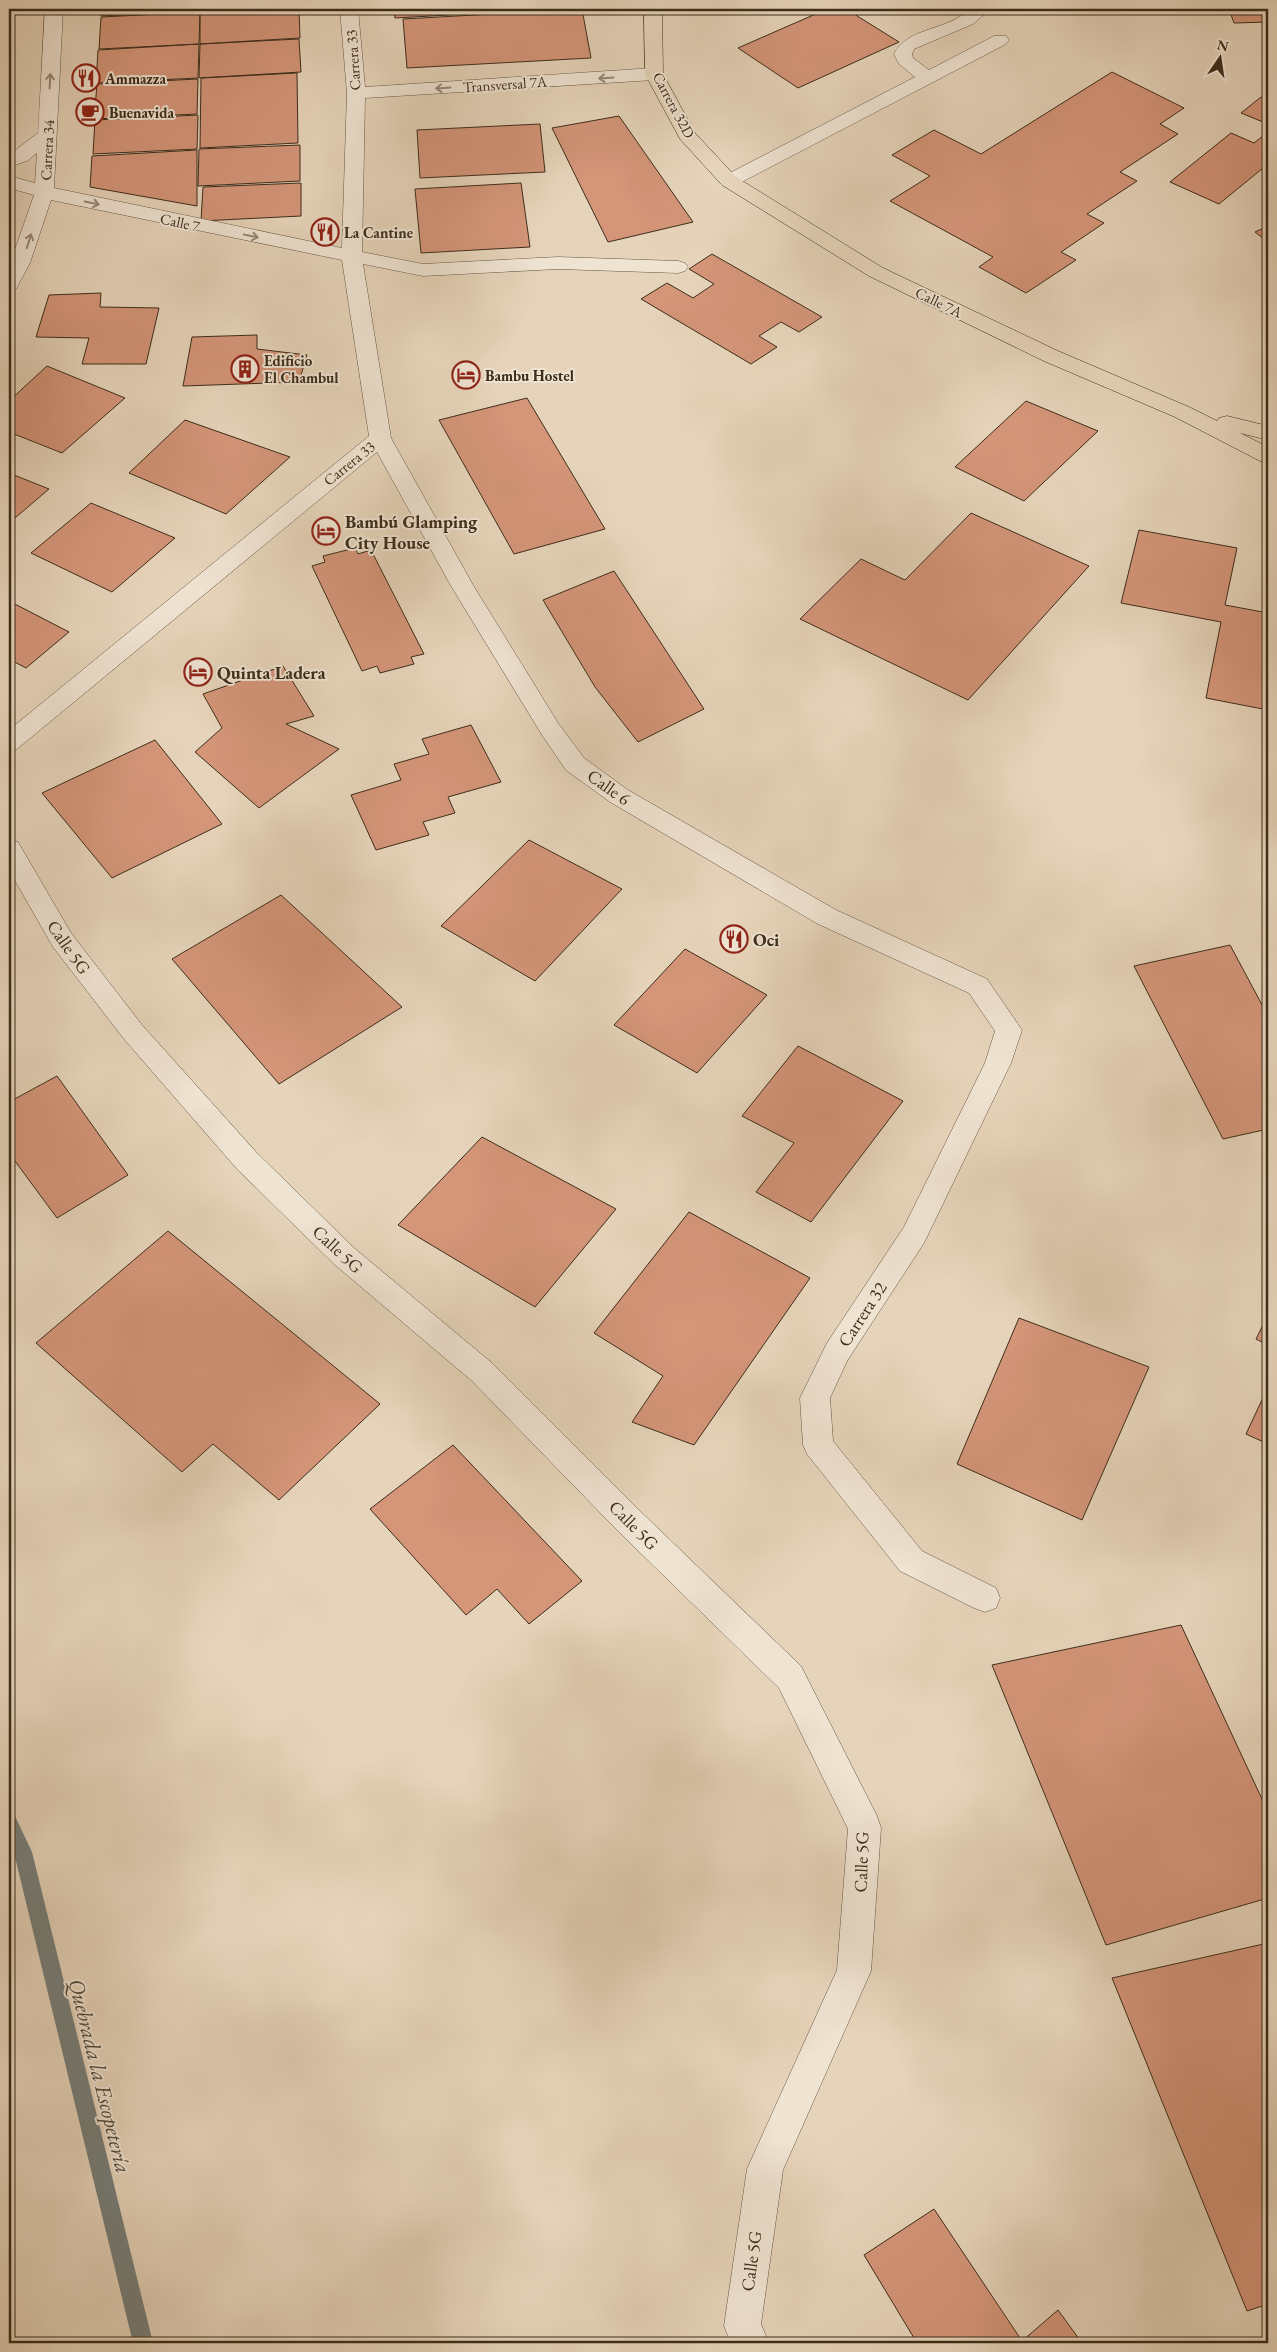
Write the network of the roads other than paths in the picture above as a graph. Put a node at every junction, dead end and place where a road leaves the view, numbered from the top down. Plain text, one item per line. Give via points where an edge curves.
1 (54, 9) edge
2 (349, 9) edge
3 (653, 9) edge
4 (978, 9) edge
5 (1000, 40) dead end
6 (654, 74) junction
7 (928, 78) junction
8 (356, 93) junction
9 (48, 134) junction
10 (9, 161) edge
11 (714, 163) joint
12 (729, 181) junction
13 (9, 182) edge
14 (44, 193) junction
15 (352, 257) junction
16 (678, 267) dead end
17 (9, 285) edge
18 (1182, 412) junction
19 (1268, 433) edge
20 (380, 438) junction
21 (1268, 456) edge
22 (9, 743) edge
23 (9, 849) edge
24 (978, 986) joint
25 (985, 1598) dead end
26 (751, 2343) edge

9 -> 1 street, Carrera 34
2 - 8 street, Carrera 33
3 - 6 main road, Carrera 32D
4 - 7 street via 966,20 907,46 903,54 905,60
5 - 7 street
6 -> 8 street, Transversal 7A
6 - 11 main road, Carrera 32D via 687,136
7 - 12 street
8 - 15 street, Carrera 33
9 - 10 street via 20,157
9 - 14 street, Carrera 34
11 - 12 main road, Calle 7A
12 - 18 main road, Calle 7A via 876,272 1050,356
13 - 14 street, Calle 7
14 -> 15 street, Calle 7
17 -> 14 street, Carrera 34 via 29,244
15 - 16 street, Calle 7 via 423,270 558,263
15 - 20 street, Carrera 33
18 - 19 main road, Calle 7A
18 - 21 main road, Calle 7A
20 - 22 street, Carrera 33
20 - 24 street, Calle 6 via 462,586 575,764 619,796 827,917
23 - 26 street, Calle 5G via 62,940 132,1032 247,1160 344,1256 482,1372 790,1677 865,1828 854,1971 765,2169 742,2326
24 - 25 street, Carrera 32 via 1009,1030 998,1064 914,1235 836,1352 815,1398 818,1445 911,1561

